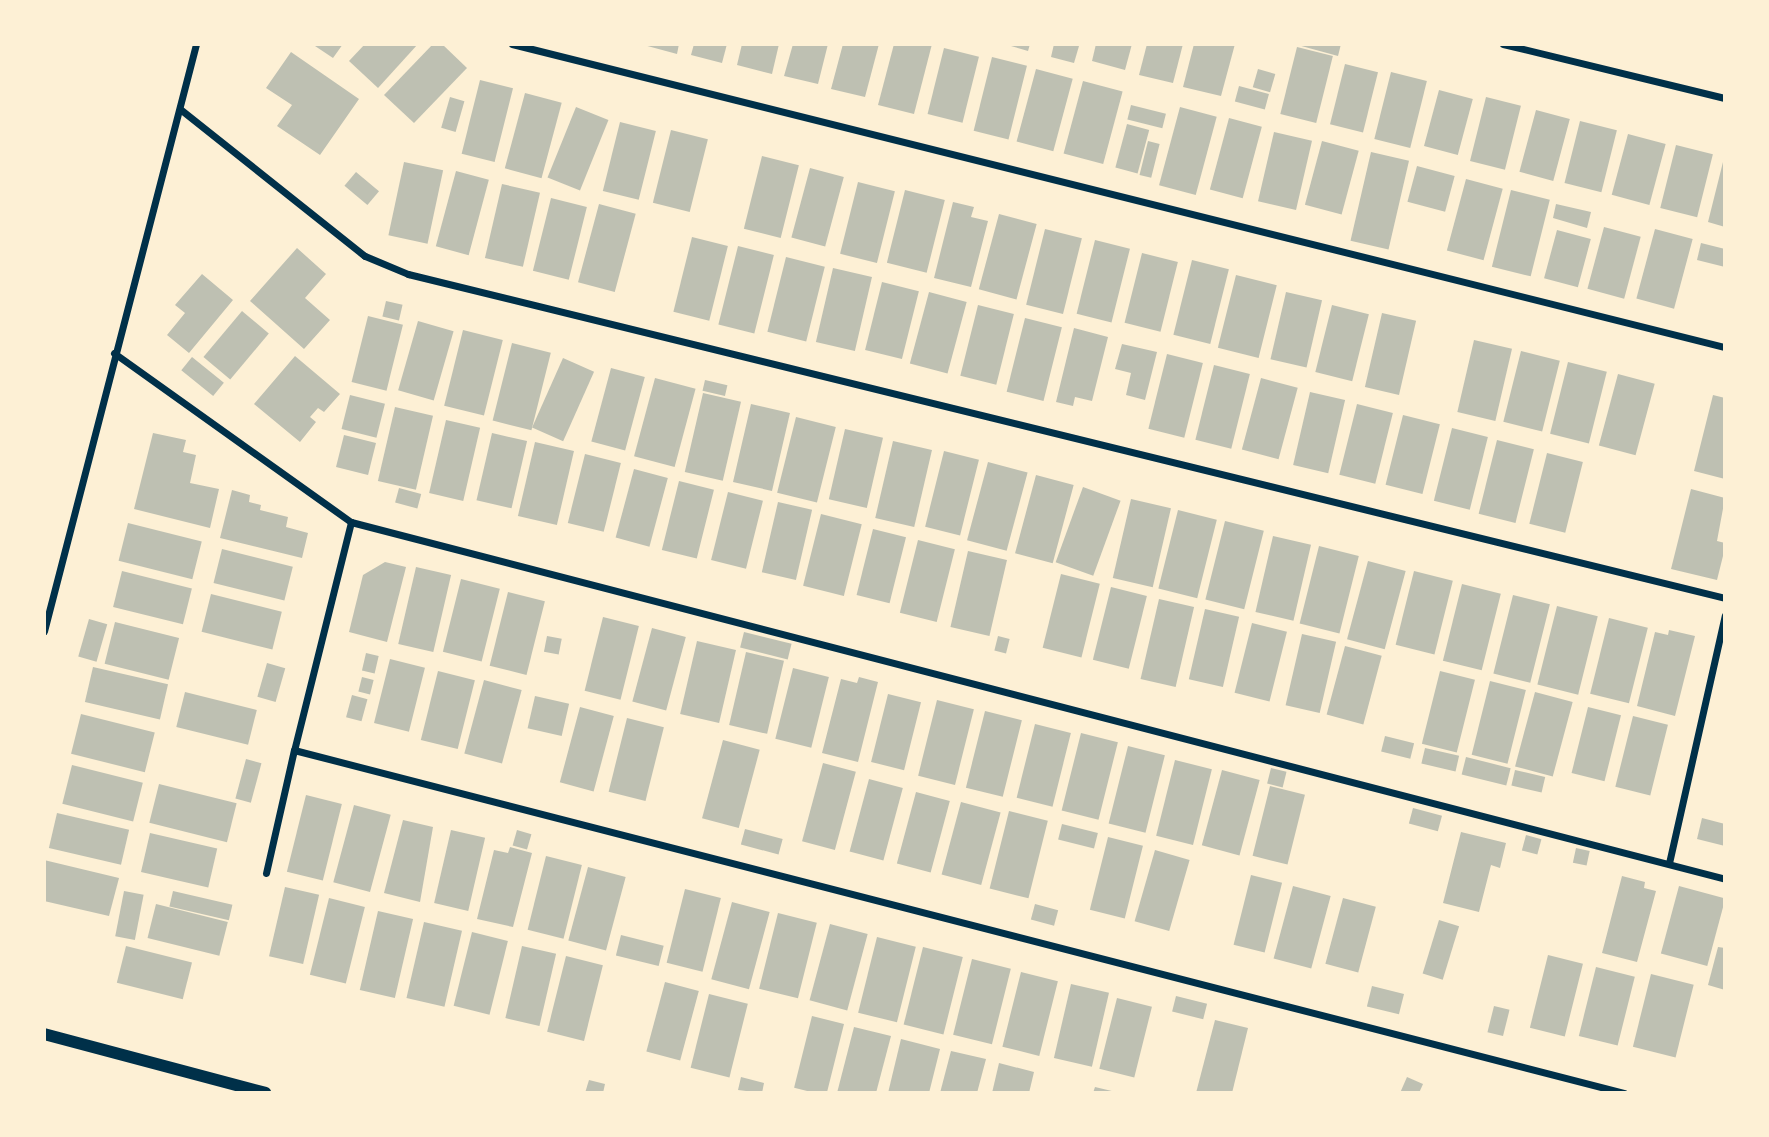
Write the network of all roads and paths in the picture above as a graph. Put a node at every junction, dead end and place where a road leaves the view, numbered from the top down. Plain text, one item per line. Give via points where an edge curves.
1 (196, 44) edge
2 (512, 44) edge
3 (1503, 44) edge
4 (1725, 98) edge
5 (180, 109) junction
6 (1725, 347) edge
7 (114, 354) junction
8 (351, 522) junction
9 (1725, 598) edge
10 (1725, 615) edge
11 (44, 631) edge
12 (294, 750) junction
13 (1669, 863) junction
14 (266, 873) dead end
15 (1725, 879) edge
16 (44, 1034) edge
17 (265, 1093) edge
18 (1624, 1093) edge

1 - 5 street
2 - 6 street
3 - 4 street
5 - 7 street
5 - 9 street via 365,256 408,274
7 - 8 street
7 - 11 street
8 - 12 street
8 - 13 street
10 - 13 street
12 - 14 street
12 - 18 street
13 - 15 street
16 - 17 street

